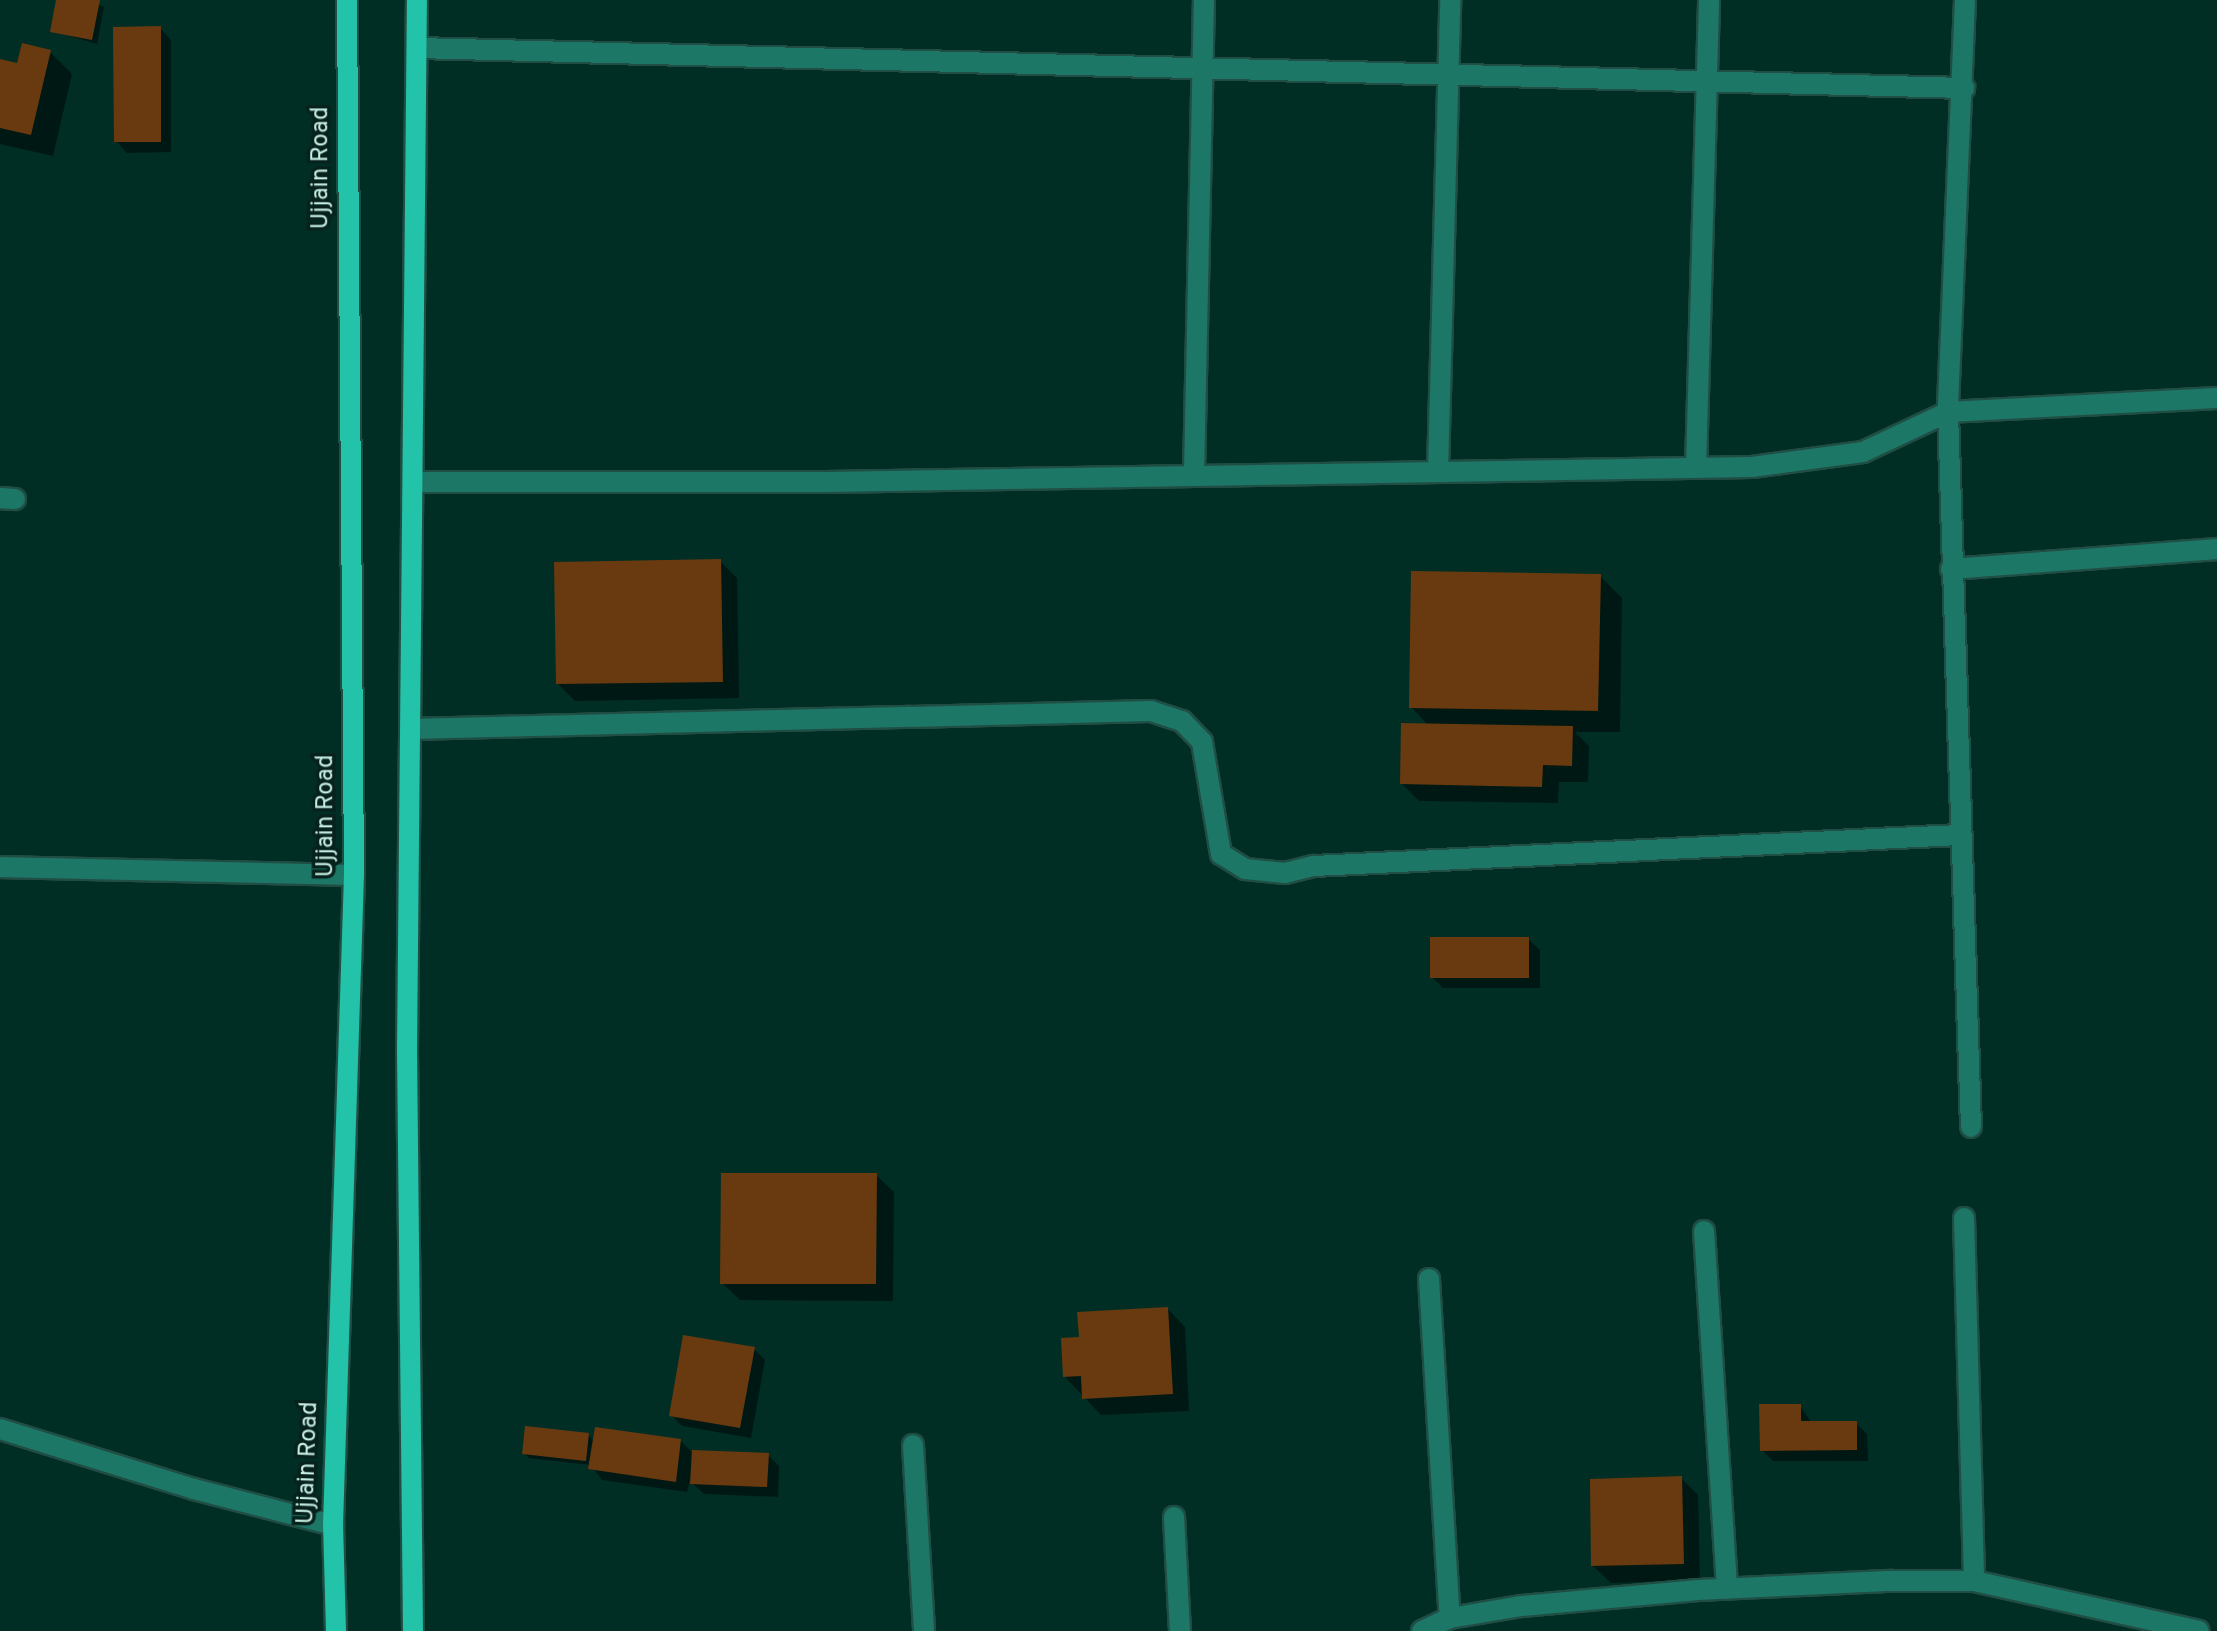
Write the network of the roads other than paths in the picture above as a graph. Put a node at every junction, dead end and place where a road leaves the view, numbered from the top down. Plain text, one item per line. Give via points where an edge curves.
1 (347, 0) edge
2 (417, 0) edge
3 (1204, 0) edge
4 (1450, 0) edge
5 (1709, 0) edge
6 (1965, 0) edge
7 (417, 48) junction
8 (1203, 65) junction
9 (1448, 71) junction
10 (1707, 79) junction
11 (1964, 88) junction
12 (2217, 398) edge
13 (1948, 412) junction
14 (1696, 468) junction
15 (1438, 471) junction
16 (1194, 475) junction
17 (416, 482) junction
18 (2217, 549) edge
19 (1951, 569) junction
20 (411, 729) junction
21 (1960, 835) junction
22 (0, 867) edge
23 (354, 875) junction
24 (1971, 1127) dead end
25 (1964, 1218) dead end
26 (1704, 1231) dead end
27 (1429, 1279) dead end
28 (0, 1429) edge
29 (913, 1445) dead end
30 (1174, 1517) dead end
31 (333, 1525) junction
32 (1974, 1581) junction
33 (1727, 1588) junction
34 (1450, 1618) junction
35 (336, 1631) edge
36 (413, 1631) edge
37 (924, 1631) edge
38 (1180, 1631) edge
39 (1422, 1631) edge
40 (2199, 1631) edge

1 - 23 main road, Ujjain Road
2 - 7 main road
3 - 8 street
4 - 9 street
5 - 10 street
6 - 11 street
7 - 8 street
7 - 17 main road
8 - 9 street
8 - 16 street
9 - 10 street
9 - 15 street
10 - 11 street
10 - 14 street
11 - 13 street
12 - 13 street
13 - 14 street via 1863,452 1752,467
13 - 19 street
14 - 15 street
15 - 16 street
16 - 17 street
17 - 20 main road
18 - 19 street
19 - 21 street
20 - 21 street via 1151,711 1182,721 1202,742 1221,854 1245,869 1285,873 1314,866
20 - 36 main road via 407,1143
21 - 24 street
22 - 23 street
23 - 31 main road, Ujjain Road
25 - 32 street
26 - 33 street
27 - 34 street
28 - 31 street
29 - 37 street
30 - 38 street
31 - 35 main road, Ujjain Road
32 - 33 street
32 - 40 street
33 - 34 street via 1522,1606
34 - 39 street

